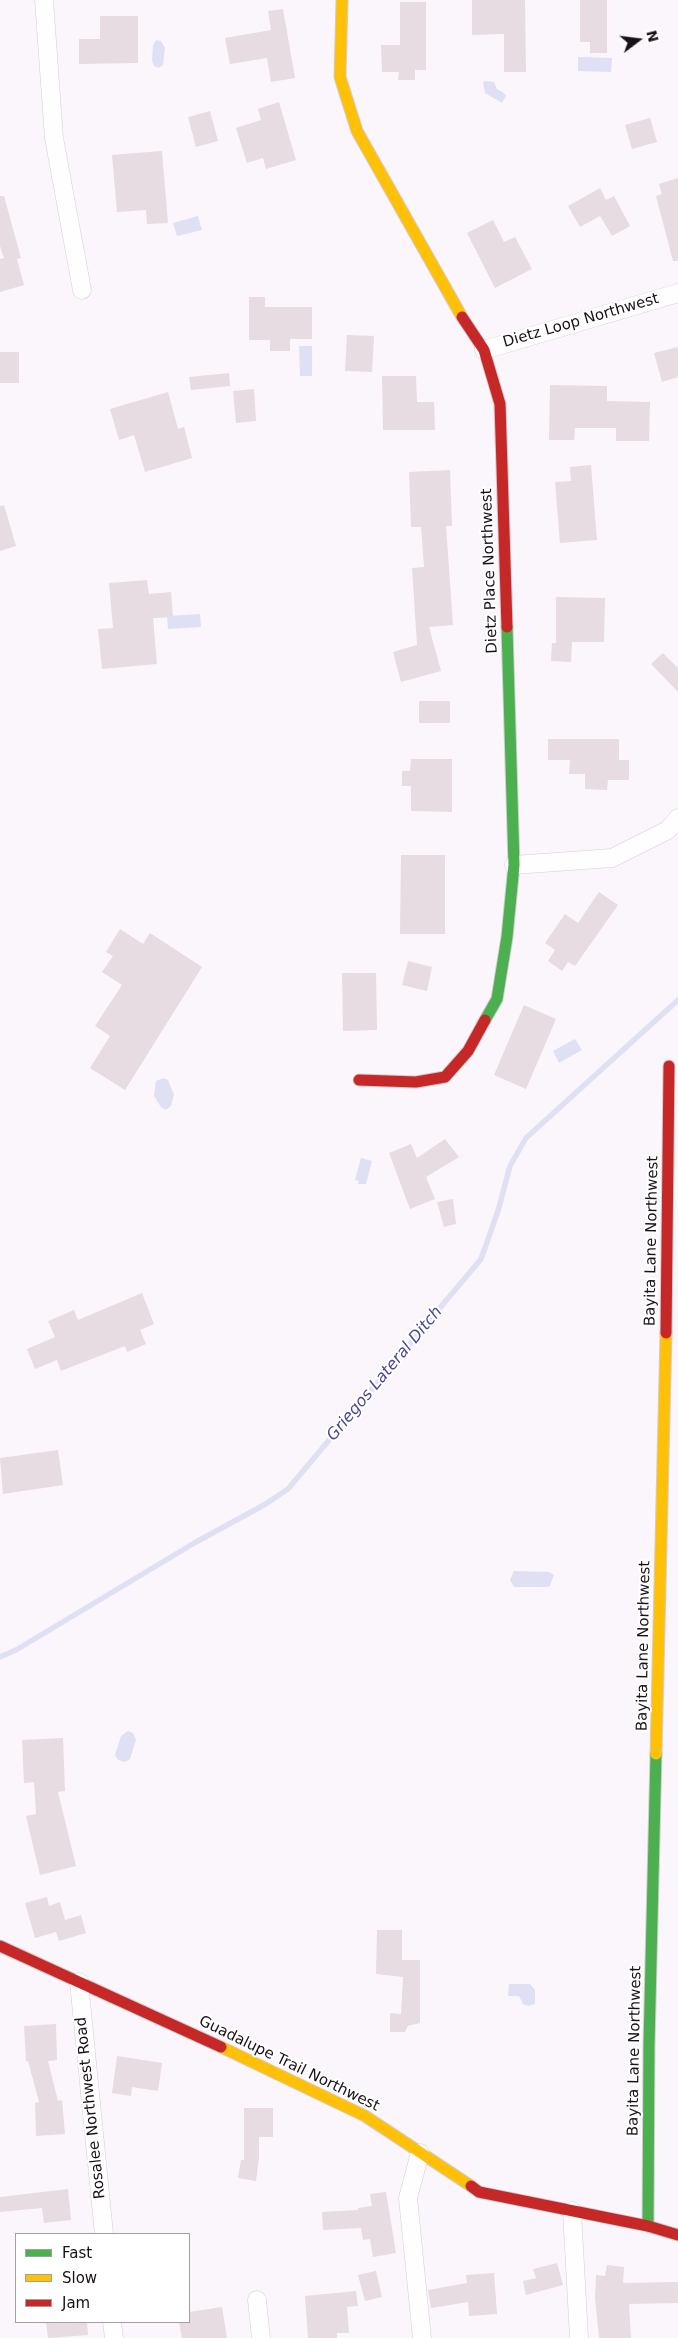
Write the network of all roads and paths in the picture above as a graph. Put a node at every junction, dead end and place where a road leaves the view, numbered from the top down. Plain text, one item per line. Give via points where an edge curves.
1 (44, 0) edge
2 (342, 0) edge
3 (82, 290) dead end
4 (678, 293) edge
5 (484, 350) junction
6 (678, 818) edge
7 (514, 865) junction
8 (669, 1066) dead end
9 (360, 1080) dead end
10 (0, 1946) edge
11 (79, 1982) junction
12 (420, 2153) junction
13 (572, 2211) junction
14 (648, 2226) junction
15 (104, 2233) edge
16 (678, 2235) edge
17 (257, 2300) dead end
18 (112, 2323) edge
19 (114, 2338) edge
20 (261, 2338) edge
21 (422, 2338) edge
22 (579, 2338) edge

1 - 3 street via 54,138
2 - 5 street, Dietz Place Northwest via 340,77 358,131 450,299
4 - 5 street, Dietz Loop Northwest
5 - 7 street, Dietz Place Northwest via 500,404
6 - 7 street via 668,830 612,858
7 - 9 street, Dietz Place Northwest via 497,999 468,1051 445,1077 416,1082
8 - 14 street, Bayita Lane Northwest
10 - 11 street, Guadalupe Trail Northwest
11 - 12 street, Guadalupe Trail Northwest via 365,2116
11 - 15 street, Rosalee Northwest Road
12 - 13 street, Guadalupe Trail Northwest via 478,2192
12 - 21 street via 408,2198
13 - 14 street, Guadalupe Trail Northwest
13 - 22 street
14 - 16 street, Guadalupe Trail Northwest
17 - 20 street
18 - 19 street

